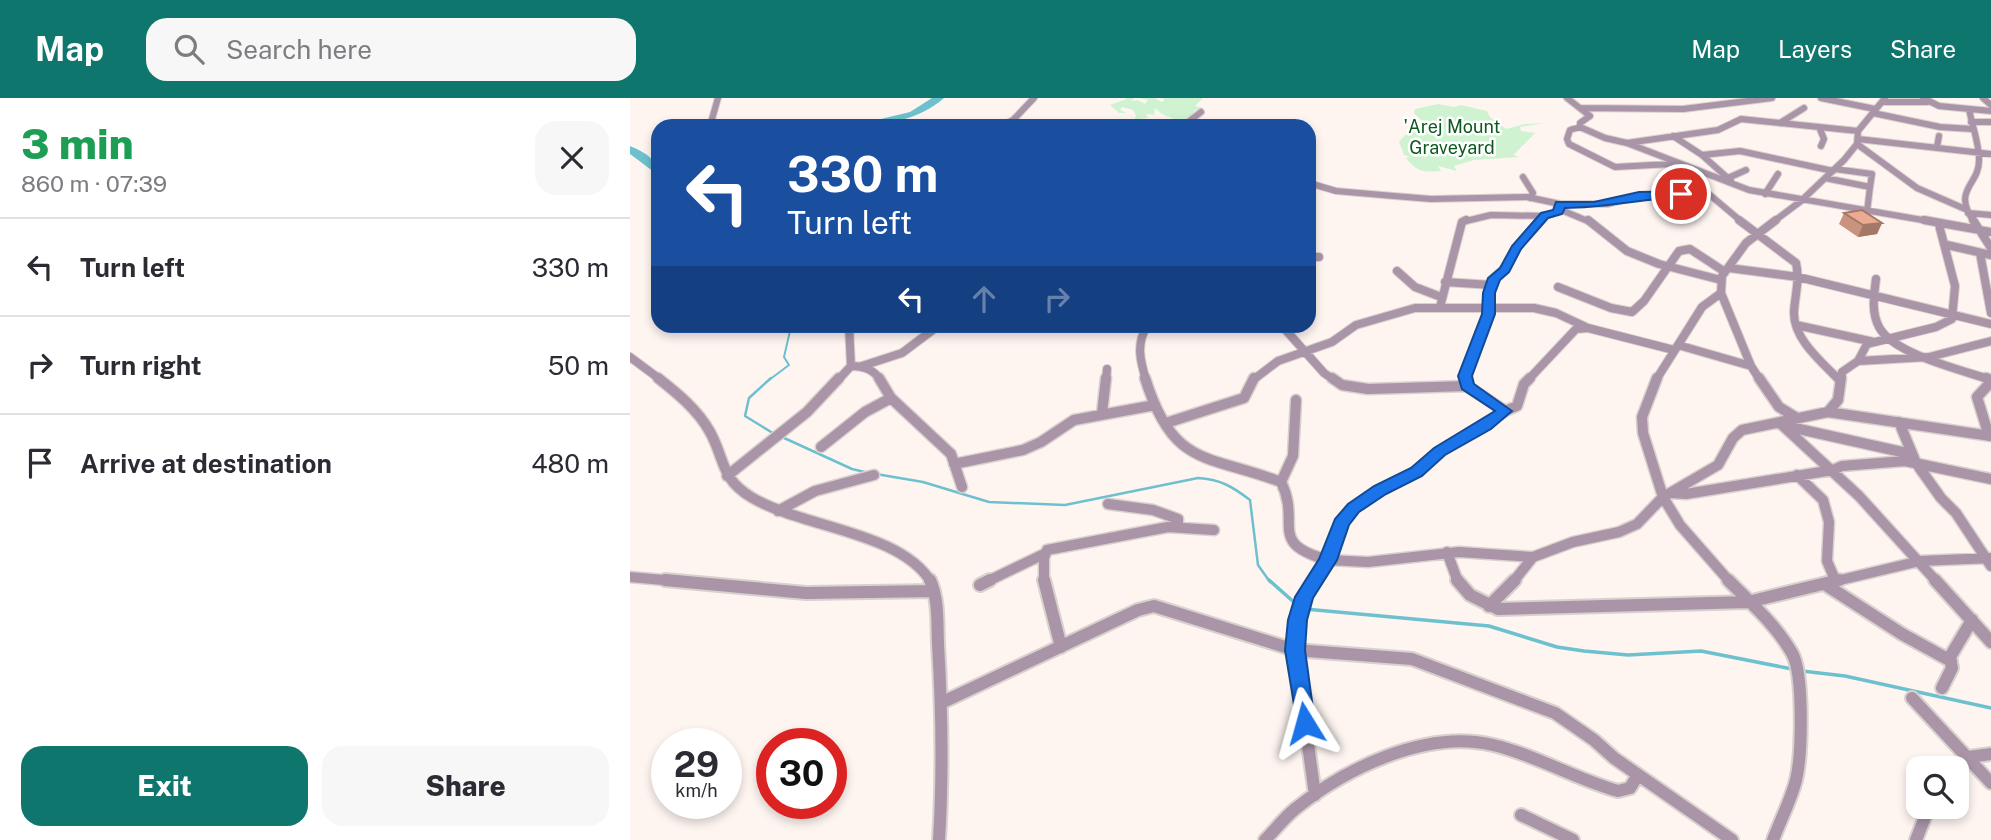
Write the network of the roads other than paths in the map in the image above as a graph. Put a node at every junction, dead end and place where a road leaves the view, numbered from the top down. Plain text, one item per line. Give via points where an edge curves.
1 (718, 98) edge
2 (1034, 98) edge
3 (1567, 98) edge
4 (1688, 98) edge
5 (1772, 98) edge
6 (1821, 98) edge
7 (1955, 98) edge
8 (1983, 98) edge
9 (1885, 100) edge
10 (1925, 100) edge
11 (1991, 105) edge
12 (1579, 108) junction
13 (1804, 108) dead end
14 (1683, 109) junction
15 (1966, 109) junction
16 (1874, 111) junction
17 (1991, 111) edge
18 (1201, 113) dead end
19 (710, 119) edge
20 (1014, 119) edge
21 (1190, 119) edge
22 (1991, 122) edge
23 (1779, 123) junction
24 (1971, 125) junction
25 (1580, 127) junction
26 (1819, 127) junction
27 (1673, 136) junction
28 (1903, 136) dead end
29 (1939, 136) dead end
30 (1858, 138) junction
31 (1892, 142) junction
32 (1628, 143) junction
33 (1821, 146) dead end
34 (1937, 146) junction
35 (1991, 154) edge
36 (1702, 155) junction
37 (1979, 156) junction
38 (1991, 160) edge
39 (1674, 163) junction
40 (1692, 170) junction
41 (1746, 170) dead end
42 (1834, 170) junction
43 (1778, 174) dead end
44 (1524, 177) dead end
45 (1728, 178) junction
46 (1825, 178) junction
47 (1733, 184) junction
48 (1316, 185) edge
49 (1695, 185) junction
50 (1870, 187) junction
51 (1765, 194) junction
52 (1530, 198) junction
53 (1801, 201) junction
54 (1559, 207) junction
55 (1966, 211) junction
56 (1867, 212) junction
57 (1991, 212) edge
58 (1545, 216) junction
59 (1939, 225) junction
60 (1980, 232) junction
61 (1991, 232) edge
62 (1760, 234) junction
63 (1947, 245) junction
64 (1991, 248) edge
65 (1980, 253) junction
66 (1991, 255) edge
67 (1670, 267) junction
68 (1397, 271) dead end
69 (1725, 273) junction
70 (1798, 277) junction
71 (1877, 279) dead end
72 (1444, 282) junction
73 (1492, 285) junction
74 (1558, 287) dead end
75 (1721, 293) junction
76 (1874, 294) junction
77 (1440, 302) junction
78 (1489, 308) junction
79 (1991, 313) edge
80 (1955, 314) junction
81 (1991, 324) edge
82 (1796, 325) junction
83 (1588, 328) junction
84 (851, 333) edge
85 (929, 333) edge
86 (1144, 333) edge
87 (1289, 333) edge
88 (1890, 340) junction
89 (1991, 341) edge
90 (1875, 342) junction
91 (1676, 348) junction
92 (1306, 350) junction
93 (630, 357) edge
94 (1929, 357) junction
95 (1858, 361) junction
96 (882, 362) junction
97 (851, 366) junction
98 (862, 366) junction
99 (1751, 366) junction
100 (1107, 369) dead end
101 (876, 373) junction
102 (1839, 380) junction
103 (1991, 381) edge
104 (1467, 386) junction
105 (891, 398) junction
106 (1297, 400) dead end
107 (1155, 405) junction
108 (1504, 411) junction
109 (1828, 412) junction
110 (1102, 413) junction
111 (1797, 418) junction
112 (1899, 422) junction
113 (1166, 423) junction
114 (1784, 426) junction
115 (1990, 436) edge
116 (821, 447) dead end
117 (1914, 459) junction
118 (954, 464) junction
119 (1833, 470) junction
120 (874, 475) dead end
121 (1797, 475) junction
122 (727, 476) junction
123 (1991, 479) edge
124 (1281, 482) junction
125 (962, 487) dead end
126 (1666, 495) junction
127 (1108, 504) dead end
128 (778, 511) junction
129 (1178, 527) junction
130 (1214, 530) dead end
131 (1447, 552) junction
132 (1044, 554) junction
133 (1533, 557) junction
134 (1328, 560) junction
135 (1920, 561) junction
136 (1989, 561) edge
137 (630, 577) edge
138 (1831, 584) junction
139 (981, 585) dead end
140 (934, 591) junction
141 (1748, 602) junction
142 (1489, 607) junction
143 (1972, 620) junction
144 (1991, 642) edge
145 (1061, 647) junction
146 (1295, 650) junction
147 (1951, 661) junction
148 (1942, 688) dead end
149 (1912, 698) dead end
150 (943, 702) junction
151 (1991, 754) edge
152 (1968, 756) edge
153 (1969, 757) joint
154 (1638, 775) junction
155 (1991, 783) edge
156 (1315, 795) junction
157 (1521, 815) dead end
158 (1924, 819) edge
159 (939, 840) edge
160 (1265, 840) edge
161 (1573, 840) edge
162 (1732, 840) edge
163 (1773, 840) edge
164 (1916, 840) edge

1 - 19 street
2 - 20 street
3 - 12 street
4 - 14 street
5 - 14 street
6 - 16 street
7 - 15 street
8 - 11 street
9 - 10 street
9 - 16 street
10 - 15 street
12 - 14 street
12 - 25 street via 1590,116
13 - 23 street
15 - 17 street
15 - 24 street
16 - 24 street via 1940,127
16 - 30 street
18 - 21 street
22 - 24 street
23 - 26 street
23 - 27 street via 1736,119 1723,129
24 - 37 street
25 - 32 street
25 - 39 street via 1570,130 1569,144 1615,167
26 - 30 street
26 - 33 street via 1824,139
27 - 32 street
27 - 36 street
28 - 31 street
29 - 34 street
30 - 31 street
30 - 42 street
30 - 55 street via 1917,188
31 - 34 street
32 - 39 street
34 - 37 street
35 - 37 street
36 - 42 street via 1740,151
36 - 45 street
37 - 38 street
37 - 55 street via 1965,194
39 - 40 street
40 - 47 street
40 - 49 street
41 - 45 street
42 - 46 street
42 - 50 street via 1872,174
43 - 51 street
44 - 52 street via 1533,192
45 - 47 street
46 - 50 street
46 - 53 street
47 - 51 street
48 - 52 street via 1419,198
49 - 54 street via 1594,205
49 - 62 street
50 - 56 street
51 - 53 street
52 - 54 street
53 - 56 street
53 - 62 street
54 - 58 street via 1558,212
54 - 67 street via 1586,219 1627,251
55 - 57 street
55 - 60 street
56 - 59 street
58 - 72 street via 1495,216 1462,222
58 - 73 street via 1516,248
59 - 60 street
59 - 63 street
60 - 61 street
60 - 64 street
62 - 69 street via 1746,243
62 - 70 street via 1796,263
63 - 65 street
63 - 80 street
65 - 66 street
65 - 79 street
67 - 69 street
67 - 69 street via 1679,251 1690,249
67 - 74 street via 1632,312
68 - 77 street
69 - 70 street
69 - 75 street
70 - 76 street
70 - 82 street
71 - 76 street
72 - 73 street
72 - 77 street
73 - 78 street
75 - 91 street via 1702,307
75 - 99 street
76 - 80 street
76 - 88 street via 1875,319
77 - 78 street
77 - 92 street via 1356,325 1332,342
78 - 83 street via 1534,308
78 - 104 street via 1465,376
80 - 81 street
80 - 88 street via 1949,322
82 - 90 street
82 - 102 street
83 - 91 street
83 - 108 street via 1576,328 1524,384 1517,406
84 - 97 street
85 - 96 street
86 - 107 street via 1140,354
87 - 92 street
88 - 90 street
88 - 94 street
89 - 94 street
90 - 95 street via 1863,348
91 - 99 street
91 - 126 street via 1655,382 1642,417 1648,457
92 - 104 street via 1324,373 1354,389
92 - 113 street via 1266,367 1234,403
93 - 122 street via 673,388 707,426 718,444
94 - 95 street
94 - 103 street
95 - 102 street via 1846,367
96 - 98 street
96 - 101 street
97 - 98 street
97 - 122 street via 807,412
98 - 101 street
99 - 111 street via 1779,407
100 - 110 street
101 - 105 street
102 - 109 street via 1838,400
103 - 115 street via 1977,397
104 - 108 street
105 - 116 street
105 - 118 street via 939,440
106 - 124 street via 1293,456
107 - 110 street
107 - 113 street
108 - 134 street via 1439,452 1417,472 1353,508 1341,523
109 - 111 street
109 - 112 street
110 - 118 street via 1074,420 1023,450
111 - 114 street
112 - 115 street
112 - 117 street
113 - 124 street via 1178,445 1194,456
114 - 117 street
114 - 119 street
114 - 126 street via 1753,427 1733,435 1718,465
117 - 119 street
117 - 123 street
117 - 136 street
118 - 125 street
119 - 121 street
119 - 135 street
120 - 128 street via 815,491
121 - 126 street
121 - 138 street via 1824,500
122 - 128 street via 733,485
124 - 134 street via 1288,492 1287,533 1292,544 1298,551
126 - 133 street via 1628,528
126 - 141 street via 1700,551
127 - 129 street via 1170,516 1178,520
128 - 140 street via 901,552 925,574
129 - 130 street
129 - 132 street via 1063,545
131 - 133 street
131 - 134 street via 1361,563
131 - 142 street via 1455,580
132 - 139 street
132 - 145 street via 1049,603
133 - 142 street
134 - 146 street via 1304,597
135 - 136 street
135 - 138 street
135 - 143 street
137 - 140 street via 806,593
138 - 141 street
138 - 147 street via 1902,634
140 - 150 street
141 - 142 street via 1521,610
141 - 163 street via 1792,653 1798,670 1796,780
143 - 144 street
143 - 147 street
145 - 146 street via 1154,606
145 - 150 street
146 - 154 street via 1412,659 1555,713
146 - 156 street
147 - 148 street
149 - 152 street
150 - 159 street
151 - 153 street
153 - 155 street
154 - 156 street via 1630,788 1618,791 1512,750 1452,741 1371,766
154 - 162 street
156 - 160 street
157 - 161 street
158 - 164 street

